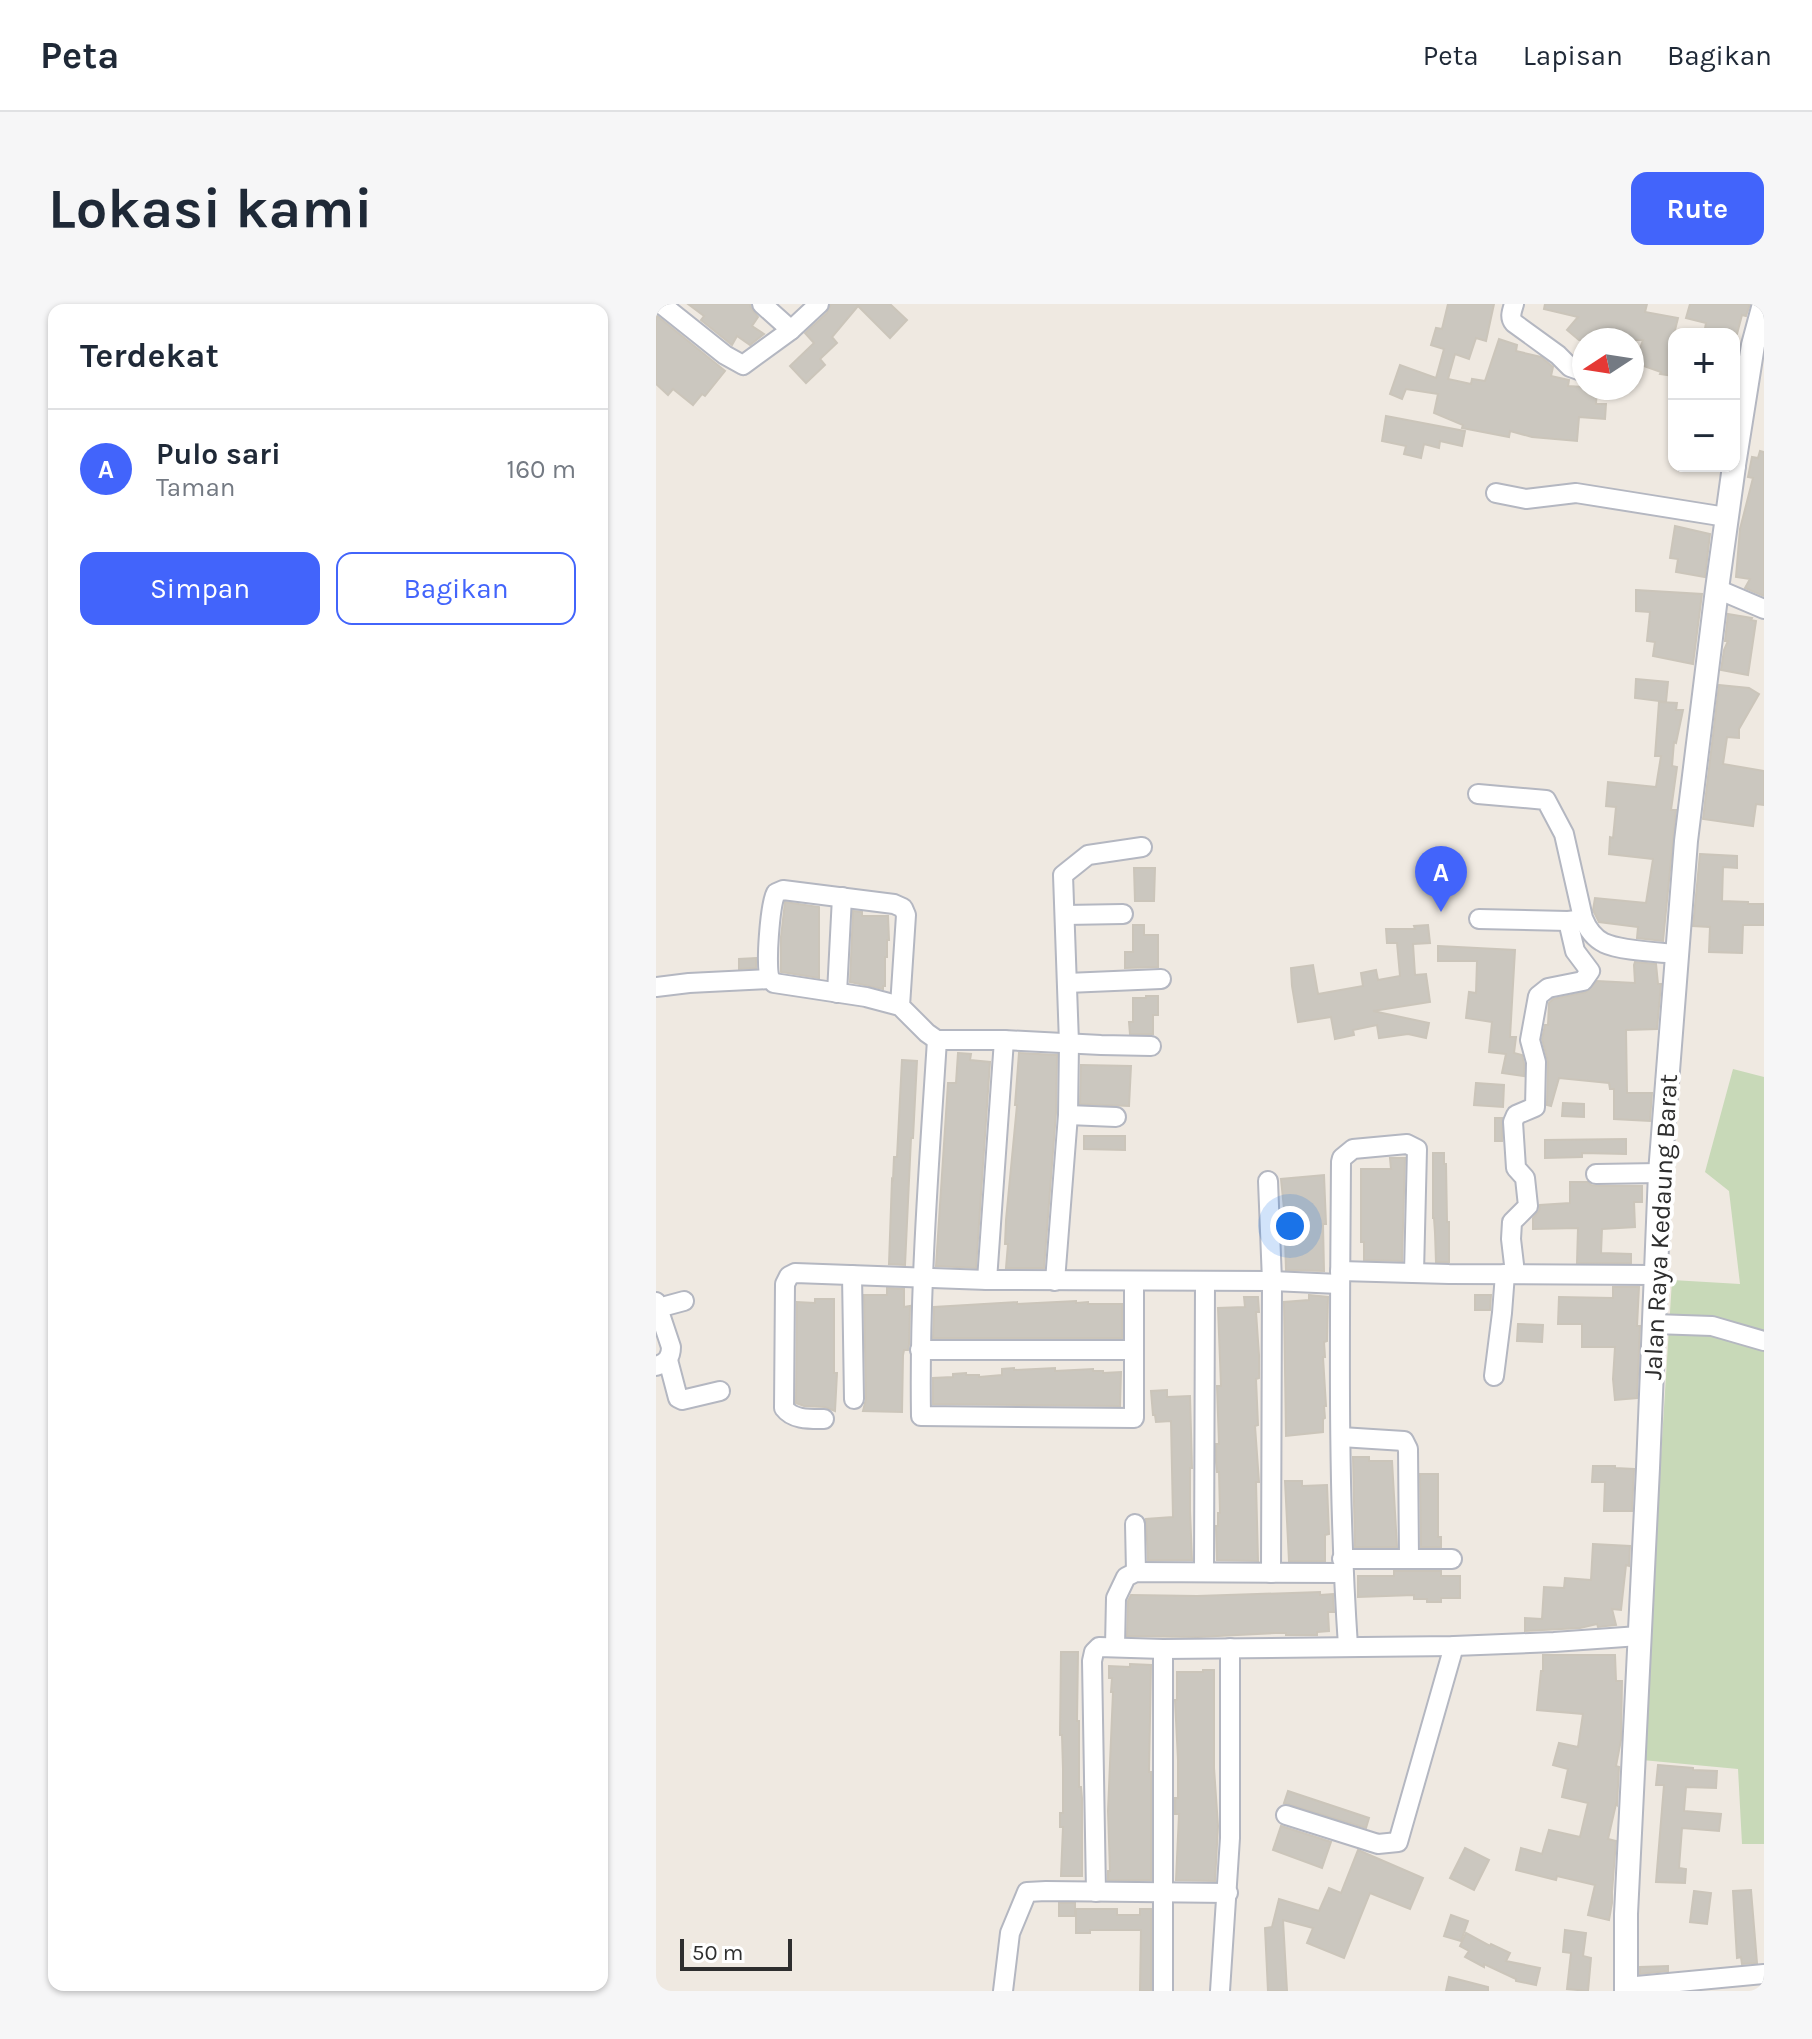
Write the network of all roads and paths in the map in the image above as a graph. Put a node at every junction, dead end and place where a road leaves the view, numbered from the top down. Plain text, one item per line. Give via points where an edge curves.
1 (661, 304) edge
2 (762, 304) edge
3 (819, 304) edge
4 (1514, 304) edge
5 (1764, 304) edge
6 (791, 330) junction
7 (1572, 368) edge
8 (1740, 427) edge
9 (1733, 472) edge
10 (1496, 493) dead end
11 (1726, 517) junction
12 (1717, 589) junction
13 (1764, 609) edge
14 (1478, 794) dead end
15 (1142, 847) dead end
16 (842, 897) junction
17 (1123, 914) dead end
18 (1065, 915) junction
19 (1479, 919) dead end
20 (1576, 920) junction
21 (1676, 954) junction
22 (770, 979) junction
23 (1161, 979) dead end
24 (1067, 983) junction
25 (656, 987) edge
26 (837, 993) junction
27 (900, 1006) junction
28 (937, 1040) junction
29 (1004, 1040) junction
30 (1069, 1043) junction
31 (1151, 1046) dead end
32 (1068, 1115) junction
33 (1116, 1117) dead end
34 (1660, 1173) junction
35 (1596, 1174) dead end
36 (1268, 1181) dead end
37 (1414, 1273) junction
38 (1510, 1274) junction
39 (852, 1275) junction
40 (1655, 1275) junction
41 (923, 1278) junction
42 (1339, 1278) junction
43 (987, 1280) junction
44 (1055, 1281) junction
45 (1134, 1281) junction
46 (1205, 1281) junction
47 (1272, 1281) junction
48 (684, 1301) dead end
49 (657, 1305) edge
50 (1654, 1324) junction
51 (1764, 1341) edge
52 (920, 1350) junction
53 (1133, 1350) junction
54 (662, 1363) edge
55 (1494, 1376) dead end
56 (720, 1391) dead end
57 (854, 1399) dead end
58 (824, 1419) dead end
59 (1341, 1437) junction
60 (1135, 1524) dead end
61 (1409, 1558) junction
62 (1452, 1559) dead end
63 (1342, 1566) junction
64 (1136, 1572) junction
65 (1204, 1572) junction
66 (1271, 1573) junction
67 (1639, 1636) junction
68 (1115, 1646) junction
69 (1348, 1646) junction
70 (1454, 1646) junction
71 (1230, 1648) junction
72 (1163, 1649) junction
73 (1286, 1815) dead end
74 (1096, 1892) junction
75 (1164, 1892) junction
76 (1228, 1893) junction
77 (1764, 1974) edge
78 (1626, 1989) edge
79 (1003, 1991) edge
80 (1163, 1991) edge
81 (1220, 1991) edge

1 - 6 street via 743,365
2 - 6 street
3 - 6 street
4 - 7 street via 1514,323
5 - 8 street, Jalan Raya Kedaung Barat
9 - 11 street, Jalan Raya Kedaung Barat
10 - 11 street via 1526,499 1576,493
11 - 12 street, Jalan Raya Kedaung Barat
12 - 13 street
12 - 21 street, Jalan Raya Kedaung Barat
14 - 20 street via 1546,800 1564,834
15 - 18 street via 1088,855 1063,875
16 - 22 street via 776,893 770,909
16 - 26 street
16 - 27 street via 894,904 905,911
17 - 18 street
18 - 24 street
19 - 20 street
20 - 21 street via 1604,943
20 - 38 street via 1575,951 1590,971 1583,981 1548,988 1538,996 1530,1040 1536,1062 1535,1107 1516,1115 1513,1122 1516,1168 1525,1178 1528,1206 1512,1222
21 - 34 street, Jalan Raya Kedaung Barat
22 - 25 street
22 - 26 street via 779,985
23 - 24 street
24 - 30 street
26 - 27 street
27 - 28 street
28 - 29 street
28 - 41 street
29 - 30 street
29 - 43 street
30 - 31 street
30 - 32 street
32 - 33 street
32 - 44 street
34 - 35 street
34 - 40 street, Jalan Raya Kedaung Barat
36 - 47 street
37 - 38 street
37 - 42 street
37 - 42 street via 1418,1156 1407,1144 1353,1149 1342,1158
38 - 40 street
38 - 55 street
39 - 41 street
39 - 57 street
39 - 58 street via 795,1273 785,1284 784,1408 797,1417
40 - 50 street, Jalan Raya Kedaung Barat
41 - 43 street
41 - 52 street
42 - 47 street
42 - 59 street
43 - 44 street
44 - 45 street
45 - 46 street
45 - 53 street
46 - 47 street
46 - 65 street
47 - 66 street
48 - 49 street
49 - 54 street via 671,1347
50 - 51 street via 1712,1326
50 - 67 street, Jalan Raya Kedaung Barat
52 - 53 street
52 - 53 street via 921,1416 1134,1418
54 - 56 street via 682,1400
59 - 61 street via 1404,1441
59 - 63 street
60 - 64 street
61 - 62 street
61 - 63 street
63 - 66 street
63 - 69 street
64 - 65 street
64 - 68 street via 1126,1577 1116,1598
65 - 66 street
67 - 70 street
67 - 78 street, Jalan Raya Kedaung Barat
68 - 72 street
68 - 74 street via 1096,1649 1092,1661
69 - 70 street
69 - 71 street
70 - 73 street via 1398,1842 1378,1844
71 - 72 street
71 - 76 street
72 - 75 street
74 - 75 street
74 - 79 street via 1027,1892 1010,1933
75 - 76 street
75 - 80 street
76 - 81 street
77 - 78 street

